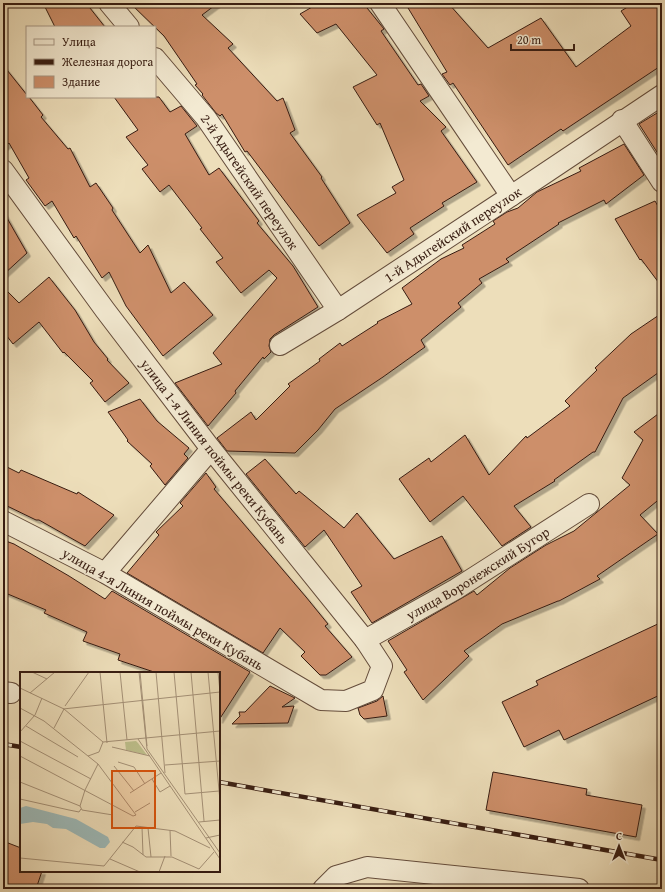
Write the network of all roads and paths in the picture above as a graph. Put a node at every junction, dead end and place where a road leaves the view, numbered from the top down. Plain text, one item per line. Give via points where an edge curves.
1 (109, 3) edge
2 (380, 3) edge
3 (128, 26) edge
4 (156, 59) edge
5 (662, 95) edge
6 (622, 120) junction
7 (3, 170) edge
8 (662, 182) edge
9 (511, 196) junction
10 (338, 310) junction
11 (280, 345) dead end
12 (211, 449) junction
13 (589, 504) dead end
14 (3, 521) edge
15 (105, 573) junction
16 (365, 640) junction
17 (320, 700) joint
18 (466, 883) edge
19 (323, 889) edge
20 (566, 889) edge

1 - 3 street
2 - 9 street
4 - 10 street, 2-й Адыгейский переулок via 206,118
5 - 6 street, 1-й Адыгейский переулок
6 - 8 street
6 - 9 street, 1-й Адыгейский переулок
7 - 12 street, улица 1-я Линия поймы реки Кубань
9 - 10 street, 1-й Адыгейский переулок
10 - 11 street, 1-й Адыгейский переулок
12 - 15 street
12 - 16 street, улица 1-я Линия поймы реки Кубань
13 - 16 street, улица Воронежский Бугор via 456,589
14 - 15 street, улица 4-я Линия поймы реки Кубань
15 - 17 street, улица 4-я Линия поймы реки Кубань
16 - 17 street, улица 1-я Линия поймы реки Кубань via 382,666 373,690 346,701
18 - 19 street via 367,867 336,876
18 - 20 street

